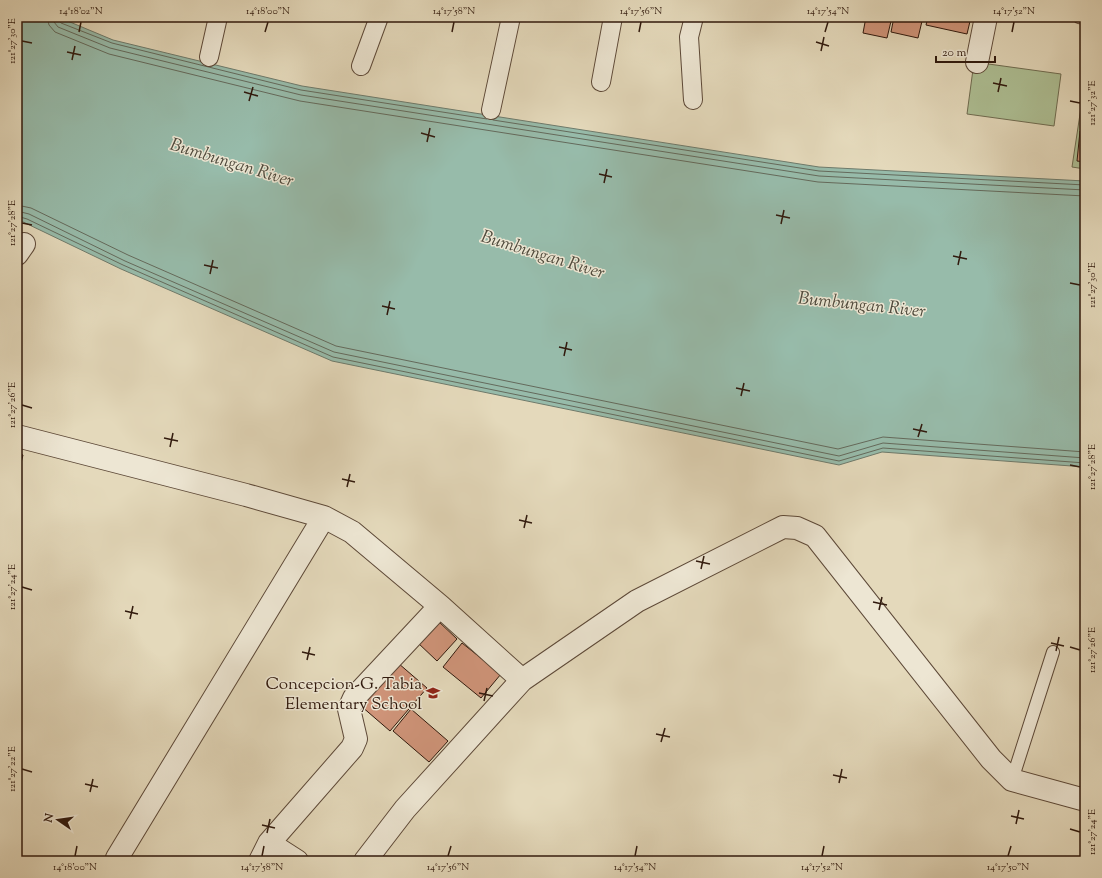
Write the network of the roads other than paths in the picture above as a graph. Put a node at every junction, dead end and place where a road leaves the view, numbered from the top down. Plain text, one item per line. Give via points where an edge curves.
1 (218, 17) edge
2 (379, 17) edge
3 (511, 17) edge
4 (613, 17) edge
5 (694, 17) edge
6 (986, 17) edge
7 (1079, 17) edge
8 (1085, 18) edge
9 (209, 57) dead end
10 (977, 62) dead end
11 (361, 66) dead end
12 (601, 82) dead end
13 (693, 100) dead end
14 (491, 110) dead end
15 (17, 436) edge
16 (324, 517) junction
17 (440, 606) junction
18 (1052, 652) dead end
19 (522, 680) junction
20 (1012, 780) junction
21 (1085, 800) edge
22 (265, 852) edge
23 (117, 858) dead end
24 (297, 861) edge
25 (365, 861) edge

1 - 9 street
2 - 11 street
3 - 14 street
4 - 12 street
5 - 13 street via 688,37
6 - 10 street
7 - 8 lane
15 - 16 street
16 - 17 street via 352,532
16 - 23 street
17 - 19 street
17 - 22 street via 354,698 348,709 356,739 352,748
18 - 20 lane
19 - 20 street via 637,601 783,527 797,528 815,536 990,759
19 - 25 street via 405,808
20 - 21 street
22 - 24 street

